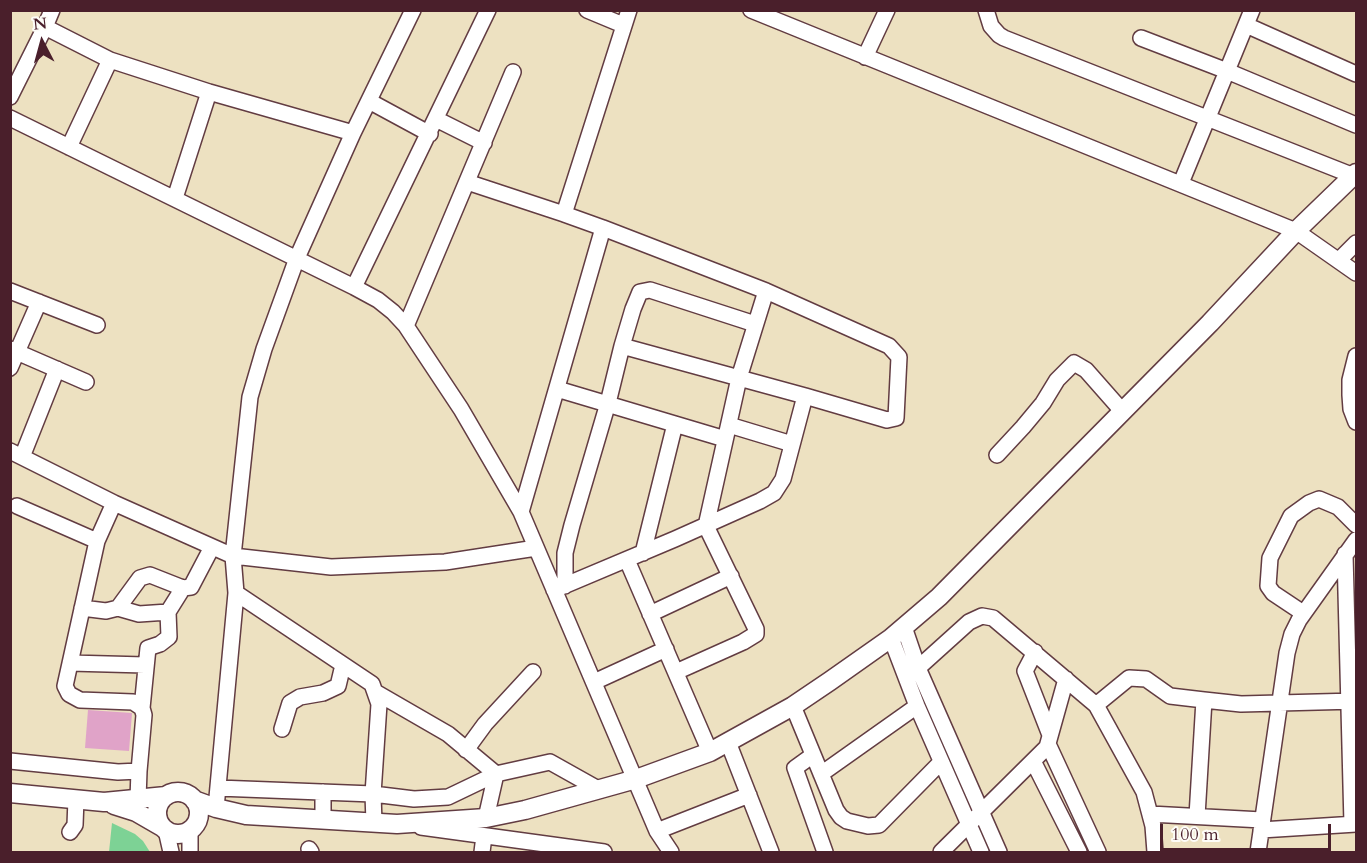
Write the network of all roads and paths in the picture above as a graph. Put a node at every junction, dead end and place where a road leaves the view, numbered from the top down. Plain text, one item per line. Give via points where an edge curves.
1 (52, 10) edge
2 (413, 10) edge
3 (488, 10) edge
4 (587, 10) edge
5 (629, 10) edge
6 (751, 10) edge
7 (886, 10) edge
8 (986, 10) edge
9 (1249, 18) edge
10 (623, 25) junction
11 (45, 27) junction
12 (1141, 38) dead end
13 (865, 57) junction
14 (110, 60) junction
15 (1227, 71) junction
16 (513, 72) dead end
17 (1356, 74) edge
18 (209, 92) junction
19 (10, 97) edge
20 (369, 101) junction
21 (10, 118) edge
22 (1209, 118) junction
23 (436, 119) junction
24 (1356, 125) edge
25 (353, 133) junction
26 (430, 134) junction
27 (484, 143) junction
28 (69, 147) junction
29 (1355, 174) edge
30 (467, 182) junction
31 (1180, 183) junction
32 (175, 198) junction
33 (564, 214) junction
34 (603, 228) junction
35 (1296, 231) junction
36 (1356, 243) edge
37 (297, 258) junction
38 (1339, 260) junction
39 (1356, 273) edge
40 (354, 287) junction
41 (10, 291) edge
42 (766, 291) junction
43 (39, 303) junction
44 (755, 324) junction
45 (97, 325) dead end
46 (406, 326) junction
47 (622, 346) junction
48 (14, 351) edge
49 (1356, 356) edge
50 (10, 368) edge
51 (57, 369) junction
52 (739, 378) junction
53 (86, 382) dead end
54 (557, 389) junction
55 (805, 396) junction
56 (608, 403) junction
57 (1123, 412) junction
58 (1356, 422) edge
59 (675, 424) junction
60 (727, 432) junction
61 (792, 444) junction
62 (16, 454) edge
63 (997, 455) dead end
64 (114, 503) junction
65 (18, 506) dead end
66 (521, 512) junction
67 (706, 525) junction
68 (1356, 525) edge
69 (1356, 540) edge
70 (98, 541) junction
71 (213, 547) junction
72 (536, 548) junction
73 (643, 553) junction
74 (1345, 554) junction
75 (234, 556) junction
76 (627, 560) junction
77 (732, 576) junction
78 (183, 588) junction
79 (559, 588) junction
80 (236, 593) junction
81 (82, 608) junction
82 (118, 608) junction
83 (168, 612) junction
84 (1303, 613) junction
85 (650, 614) junction
86 (897, 633) junction
87 (666, 649) junction
88 (1035, 652) junction
89 (70, 663) junction
90 (344, 665) junction
91 (145, 666) junction
92 (918, 668) junction
93 (533, 672) dead end
94 (676, 672) junction
95 (1066, 679) junction
96 (594, 682) junction
97 (377, 693) junction
98 (1204, 700) junction
99 (1353, 701) edge
100 (1280, 704) junction
101 (1096, 705) junction
102 (793, 706) junction
103 (917, 706) junction
104 (142, 708) junction
105 (282, 729) dead end
106 (1049, 739) junction
107 (728, 742) junction
108 (466, 750) junction
109 (710, 752) junction
110 (813, 755) junction
111 (10, 761) edge
112 (1033, 761) junction
113 (941, 762) junction
114 (139, 771) junction
115 (496, 774) junction
116 (821, 774) junction
117 (636, 779) junction
118 (218, 788) junction
119 (600, 790) junction
120 (323, 792) junction
121 (373, 794) junction
122 (749, 795) junction
123 (11, 796) edge
124 (166, 796) junction
125 (76, 799) junction
126 (138, 800) junction
127 (194, 800) junction
128 (104, 802) junction
129 (216, 808) junction
130 (980, 812) junction
131 (1150, 814) junction
132 (246, 815) junction
133 (1197, 816) junction
134 (323, 819) junction
135 (374, 823) junction
136 (968, 824) junction
137 (1354, 824) edge
138 (1261, 825) junction
139 (485, 827) junction
140 (164, 829) junction
141 (192, 829) junction
142 (657, 831) junction
143 (70, 832) dead end
144 (524, 847) edge
145 (171, 852) edge
146 (190, 852) edge
147 (482, 852) edge
148 (595, 852) edge
149 (671, 852) edge
150 (771, 852) edge
151 (825, 852) edge
152 (941, 852) edge
153 (981, 852) edge
154 (999, 852) edge
155 (1079, 852) edge
156 (1098, 852) edge
157 (1155, 852) edge
158 (1258, 852) edge

1 - 11 street
2 - 20 street
3 - 23 street
4 - 10 street
5 - 10 street
6 - 13 street
7 - 13 street
8 - 22 street via 991,26 1004,38
9 - 15 street
9 - 17 street
10 - 33 street
11 - 14 street
11 - 19 street
12 - 15 street
13 - 31 street
14 - 18 street
14 - 28 street
15 - 22 street
15 - 24 street
16 - 27 street
18 - 25 street
18 - 32 street
20 - 25 street
20 - 26 street
21 - 28 street
22 - 29 street
22 - 31 street
23 - 26 street
23 - 27 street
25 - 37 street
26 - 40 street
27 - 30 street
28 - 32 street
29 - 35 main road
30 - 33 street
30 - 46 street
31 - 35 street
32 - 37 street
33 - 34 street
34 - 42 street
34 - 54 street
35 - 38 street
35 - 57 main road
36 - 38 street
37 - 40 street
37 - 75 street via 250,397
38 - 39 street
40 - 46 street via 385,306
41 - 43 street
42 - 44 street
42 - 55 street via 889,346 899,357 897,416 893,420
43 - 45 street
43 - 48 street
44 - 47 street via 646,290 636,300
44 - 52 street
46 - 66 street
47 - 52 street
47 - 56 street
48 - 50 street
48 - 51 street
49 - 58 street via 1350,380 1351,409
51 - 53 street
51 - 62 street
52 - 55 street
52 - 60 street
54 - 56 street
54 - 66 street
55 - 61 street
56 - 59 street
56 - 79 street via 565,553
57 - 63 street via 1086,370 1074,363
57 - 86 main road via 961,577
59 - 60 street
59 - 73 street
60 - 61 street
60 - 67 street
61 - 67 street via 783,479 774,493
62 - 64 street
64 - 70 street
64 - 71 street
65 - 70 street
66 - 72 street
67 - 73 street
67 - 77 street
68 - 84 street via 1338,507 1319,499 1291,516 1270,558 1268,586
69 - 74 street
70 - 81 street
71 - 75 street
71 - 78 street via 191,586
72 - 75 street via 445,562 331,567
72 - 79 street
73 - 76 street
74 - 84 street
74 - 99 street
75 - 80 street
76 - 79 street
76 - 85 street
77 - 85 street
77 - 94 street via 756,634
78 - 82 street via 150,575 140,578
78 - 83 street
79 - 96 street
80 - 90 street
80 - 118 street
81 - 82 street
81 - 89 street
82 - 83 street via 139,614
83 - 91 street via 169,637 148,648
84 - 100 street via 1287,653
85 - 87 street
86 - 92 street
86 - 102 main road
86 - 103 street
87 - 94 street
87 - 96 street
88 - 92 street via 993,618 982,616 969,622
88 - 95 street
88 - 106 street via 1025,671
89 - 91 street
89 - 104 street via 64,686 69,694 80,700 133,702
90 - 97 street via 372,684
90 - 105 street via 338,686 290,703
91 - 104 street
92 - 130 street
93 - 108 street via 484,724
94 - 109 street
95 - 101 street
95 - 106 street
96 - 117 street
97 - 108 street via 448,734
97 - 121 street
98 - 100 street
98 - 101 street via 1170,696 1146,679 1129,678
98 - 133 street
99 - 100 street
99 - 137 street
100 - 138 street
101 - 131 street via 1144,792
102 - 107 main road
102 - 110 street
103 - 113 street
103 - 116 street
104 - 114 street
106 - 112 street
106 - 156 street
107 - 109 main road
107 - 122 street
108 - 115 street
109 - 117 main road
110 - 116 street
110 - 151 street via 795,768
111 - 114 street
112 - 130 street
112 - 155 street
113 - 116 street via 875,826 841,817
113 - 136 street
114 - 126 street
115 - 119 street via 550,762
115 - 121 street via 448,797 414,799
115 - 139 street
117 - 119 main road
117 - 142 street
118 - 120 street
118 - 129 street
119 - 139 main road via 525,810
120 - 121 street
120 - 134 street
121 - 135 street
122 - 142 street
122 - 150 street
123 - 125 main road
124 - 126 main road
124 - 127 main road via 178,792
124 - 140 main road via 157,814
125 - 128 main road
125 - 143 street via 75,825
126 - 128 main road
127 - 129 main road
127 - 141 main road via 199,816
128 - 140 main road via 136,813
129 - 132 main road
130 - 136 street
130 - 154 street
131 - 133 street
131 - 157 street
132 - 134 main road
132 - 141 main road via 215,819
133 - 138 street
134 - 135 main road
135 - 139 main road
136 - 152 street
136 - 153 street
137 - 138 street
138 - 158 street
139 - 144 street
139 - 147 street
140 - 141 main road via 178,834
140 - 145 street
141 - 146 street
142 - 149 street
144 - 148 street

